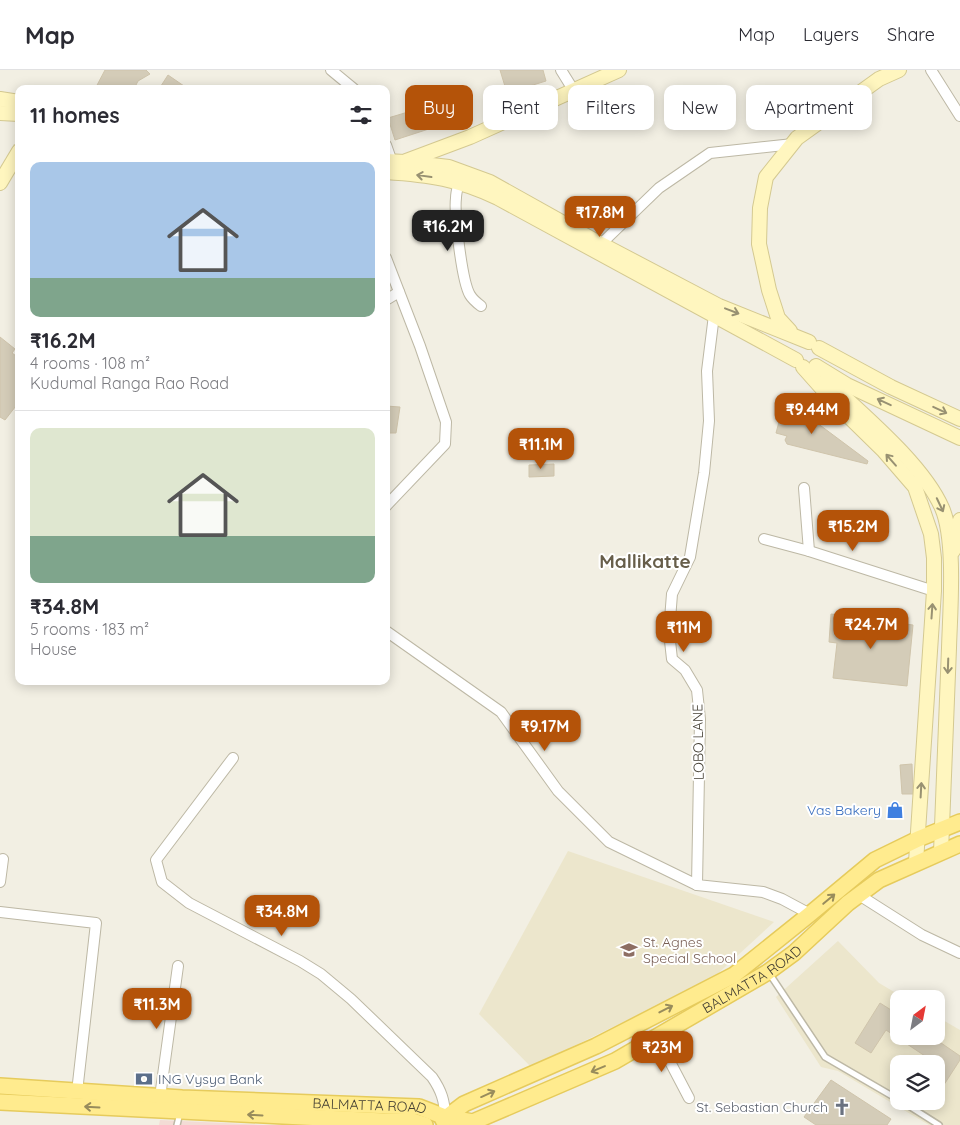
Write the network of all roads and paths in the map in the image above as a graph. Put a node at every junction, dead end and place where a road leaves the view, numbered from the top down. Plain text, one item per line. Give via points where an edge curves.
1 (331, 70) edge
2 (561, 70) edge
3 (619, 70) edge
4 (898, 70) edge
5 (931, 70) edge
6 (349, 85) edge
7 (571, 85) edge
8 (585, 85) edge
9 (568, 93) edge
10 (0, 99) edge
11 (15, 101) edge
12 (0, 113) edge
13 (15, 114) edge
14 (960, 116) edge
15 (793, 144) junction
16 (15, 159) edge
17 (394, 167) edge
18 (459, 182) junction
19 (0, 183) edge
20 (601, 244) junction
21 (390, 268) edge
22 (399, 292) junction
23 (390, 298) edge
24 (481, 306) dead end
25 (714, 315) junction
26 (808, 343) junction
27 (807, 365) junction
28 (960, 419) edge
29 (960, 438) edge
30 (804, 488) dead end
31 (390, 502) edge
32 (960, 520) edge
33 (764, 538) dead end
34 (809, 551) junction
35 (950, 555) junction
36 (934, 558) junction
37 (934, 591) junction
38 (390, 634) edge
39 (233, 758) dead end
40 (960, 822) edge
41 (942, 830) junction
42 (918, 839) junction
43 (960, 844) edge
44 (941, 852) junction
45 (0, 860) edge
46 (916, 862) junction
47 (0, 882) edge
48 (697, 885) junction
49 (859, 895) junction
50 (0, 912) edge
51 (810, 914) junction
52 (960, 953) edge
53 (178, 966) dead end
54 (768, 972) junction
55 (657, 1037) junction
56 (0, 1086) edge
57 (77, 1092) junction
58 (890, 1095) edge
59 (160, 1097) junction
60 (689, 1098) dead end
61 (0, 1102) edge
62 (915, 1110) edge
63 (180, 1111) edge
64 (442, 1121) edge
65 (471, 1123) edge
66 (425, 1125) edge
67 (939, 1125) edge

1 - 6 street
2 - 7 street
3 - 8 street
4 - 15 street via 879,79
5 - 14 street
9 - 17 street
10 - 11 street
12 - 13 street
15 - 20 street via 710,153 659,188
15 - 26 street via 766,177 760,208 759,244 778,318
16 - 19 street
18 -> 17 street
17 - 20 street via 449,167 490,182
18 - 24 street via 456,210 462,271 470,295
18 - 25 street via 498,198
20 -> 26 street via 718,306
21 - 22 street
22 - 23 street
22 - 31 street via 446,422 445,444
25 - 27 street
25 - 48 street, LOBO LANE via 707,371 709,421 704,473 690,557 672,594 669,632 672,659 685,670 697,690 700,718
26 - 27 street via 821,359
26 - 27 street via 801,343 795,354
26 -> 28 street
29 -> 27 street
27 -> 35 street via 868,419 922,476 943,510
36 -> 27 street via 931,534 915,488 836,403
30 - 34 street
32 - 35 street
33 - 34 street
34 - 37 street
35 - 36 street
35 -> 41 street
36 - 37 street
42 -> 37 street
38 - 48 street via 502,712 558,791 609,842
39 - 64 street via 156,860 162,882 189,903 321,974 351,999 432,1077 445,1104
40 - 41 main road
41 - 42 main road
41 - 44 street
42 - 46 street
51 -> 42 main road via 875,860
43 - 44 main road, BALMATTA ROAD
44 - 46 main road, BALMATTA ROAD
45 - 47 street via 3,859
46 - 49 main road, BALMATTA ROAD via 879,880
48 - 51 street via 763,892 782,898
49 - 52 street via 922,935
49 - 54 main road, BALMATTA ROAD
50 - 57 street via 96,923
64 -> 51 main road via 464,1104 596,1046 734,975
53 - 59 street
54 - 55 main road, BALMATTA ROAD
54 - 58 lane via 825,1057
55 - 60 street
55 -> 65 main road, BALMATTA ROAD via 615,1061
56 - 57 main road, BALMATTA ROAD
57 - 59 main road, BALMATTA ROAD
59 - 63 main road, BALMATTA ROAD
63 -> 61 main road, BALMATTA ROAD
62 - 67 lane
63 - 64 main road, BALMATTA ROAD via 419,1107
66 -> 63 main road, BALMATTA ROAD via 412,1121
64 - 65 main road, BALMATTA ROAD

